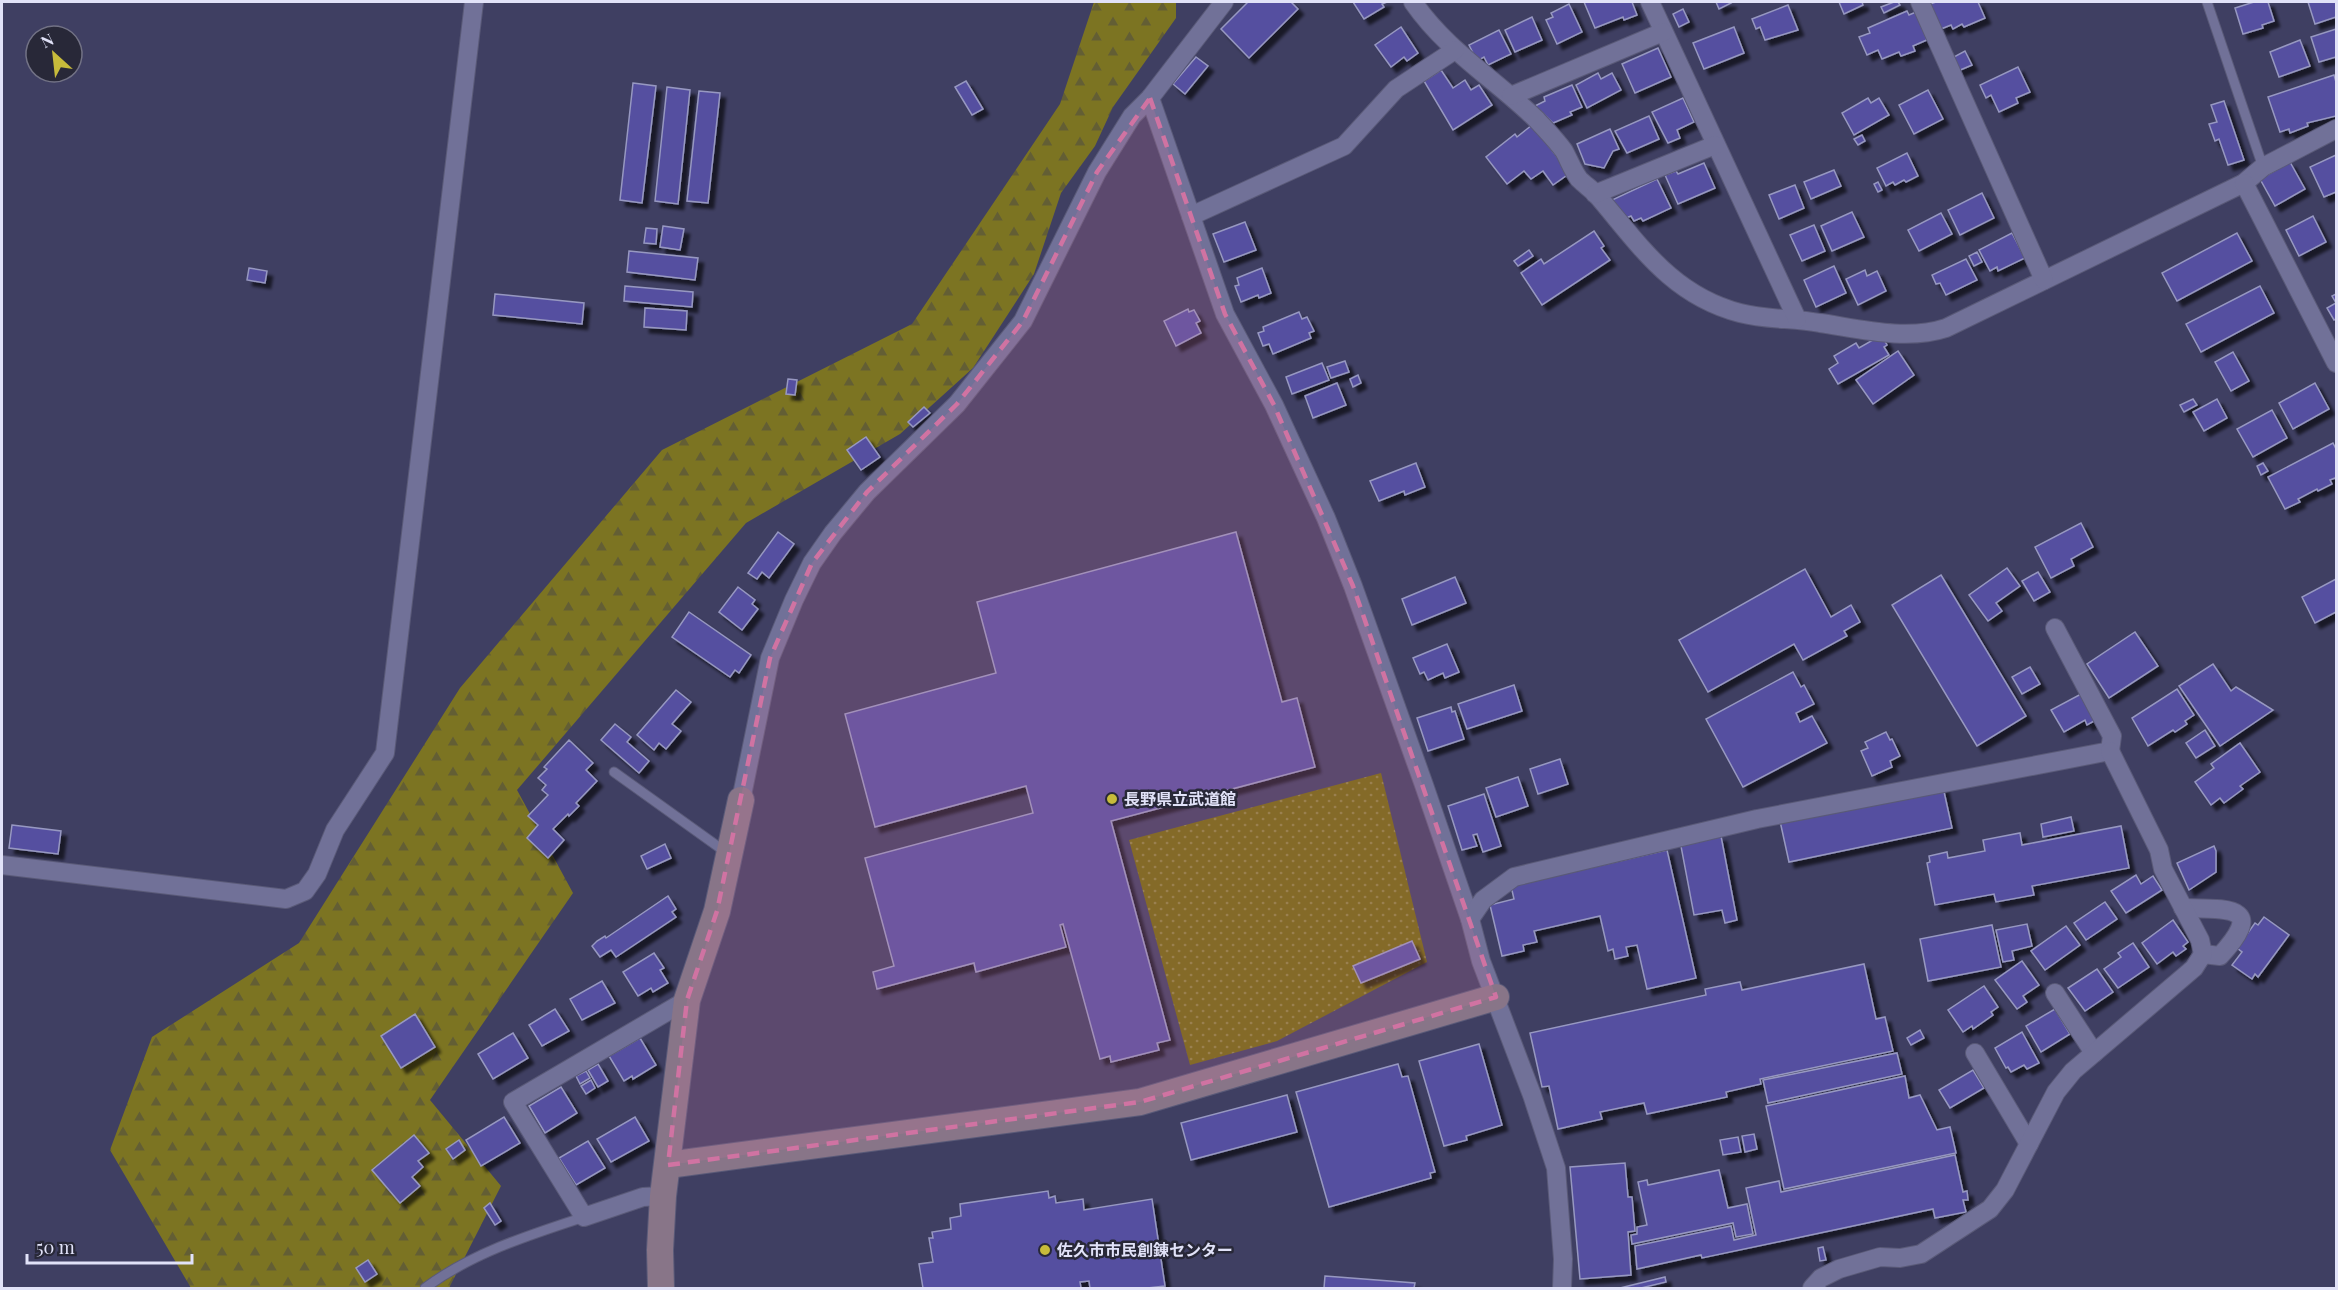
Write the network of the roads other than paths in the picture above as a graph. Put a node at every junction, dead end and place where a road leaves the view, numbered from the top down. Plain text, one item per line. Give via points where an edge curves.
1 (474, 2) edge
2 (1224, 2) edge
3 (1413, 2) edge
4 (1650, 2) edge
5 (1920, 2) edge
6 (2207, 2) edge
7 (1663, 32) junction
8 (1455, 50) junction
9 (1511, 96) junction
10 (1150, 98) junction
11 (2337, 129) edge
12 (1716, 144) junction
13 (2263, 167) junction
14 (2244, 183) junction
15 (1595, 194) junction
16 (1191, 216) junction
17 (2044, 280) junction
18 (1797, 319) junction
19 (2337, 363) edge
20 (2055, 628) dead end
21 (2110, 751) junction
22 (614, 772) dead end
23 (741, 800) joint
24 (729, 854) junction
25 (2, 865) edge
26 (2183, 908) junction
27 (1470, 919) junction
28 (2203, 954) junction
29 (2055, 993) dead end
30 (1496, 997) junction
31 (687, 1000) junction
32 (1975, 1053) dead end
33 (2094, 1053) junction
34 (2029, 1144) junction
35 (668, 1165) junction
36 (663, 1196) junction
37 (584, 1217) junction
38 (425, 1288) edge
39 (661, 1288) edge
40 (1562, 1288) edge
41 (1812, 1288) edge

1 - 25 street via 385,753 335,830 317,874 305,891 286,899
2 - 10 street
3 - 8 street
4 - 7 street
5 - 17 street
6 - 13 lane
7 - 9 street
7 - 12 street
8 - 9 street
8 - 16 street via 1396,90 1344,146
9 - 15 street via 1551,135 1579,178
10 - 16 street
10 - 23 street via 1132,116 1097,172 1023,321 957,404 867,492 812,563 770,658
11 - 13 street
12 - 15 street
12 - 18 street
13 - 14 street
14 - 17 street
14 - 19 street
15 - 18 street via 1636,245 1694,294 1742,314
16 - 27 street via 1225,314 1274,405 1326,518 1377,649
17 - 18 street via 1931,333 1868,330
20 - 21 street via 2112,736
21 - 26 street
21 - 27 street via 1757,819 1514,877 1483,900
22 - 24 lane
23 - 24 street
24 - 31 street via 717,911
26 - 28 street
26 - 28 street via 2229,909 2241,918 2242,926 2235,939 2220,956
27 - 30 street
28 - 33 street via 2194,968
29 - 33 street
30 - 35 street via 1140,1102
30 - 40 street via 1556,1168
31 - 35 street
31 - 37 street via 513,1102
32 - 34 street
33 - 34 street via 2056,1092
34 - 41 street via 2005,1190 1990,1209 1966,1226 1921,1254 1880,1257 1839,1269
35 - 36 street
36 - 37 street via 644,1197
36 - 39 street
37 - 38 lane via 518,1239 447,1272

